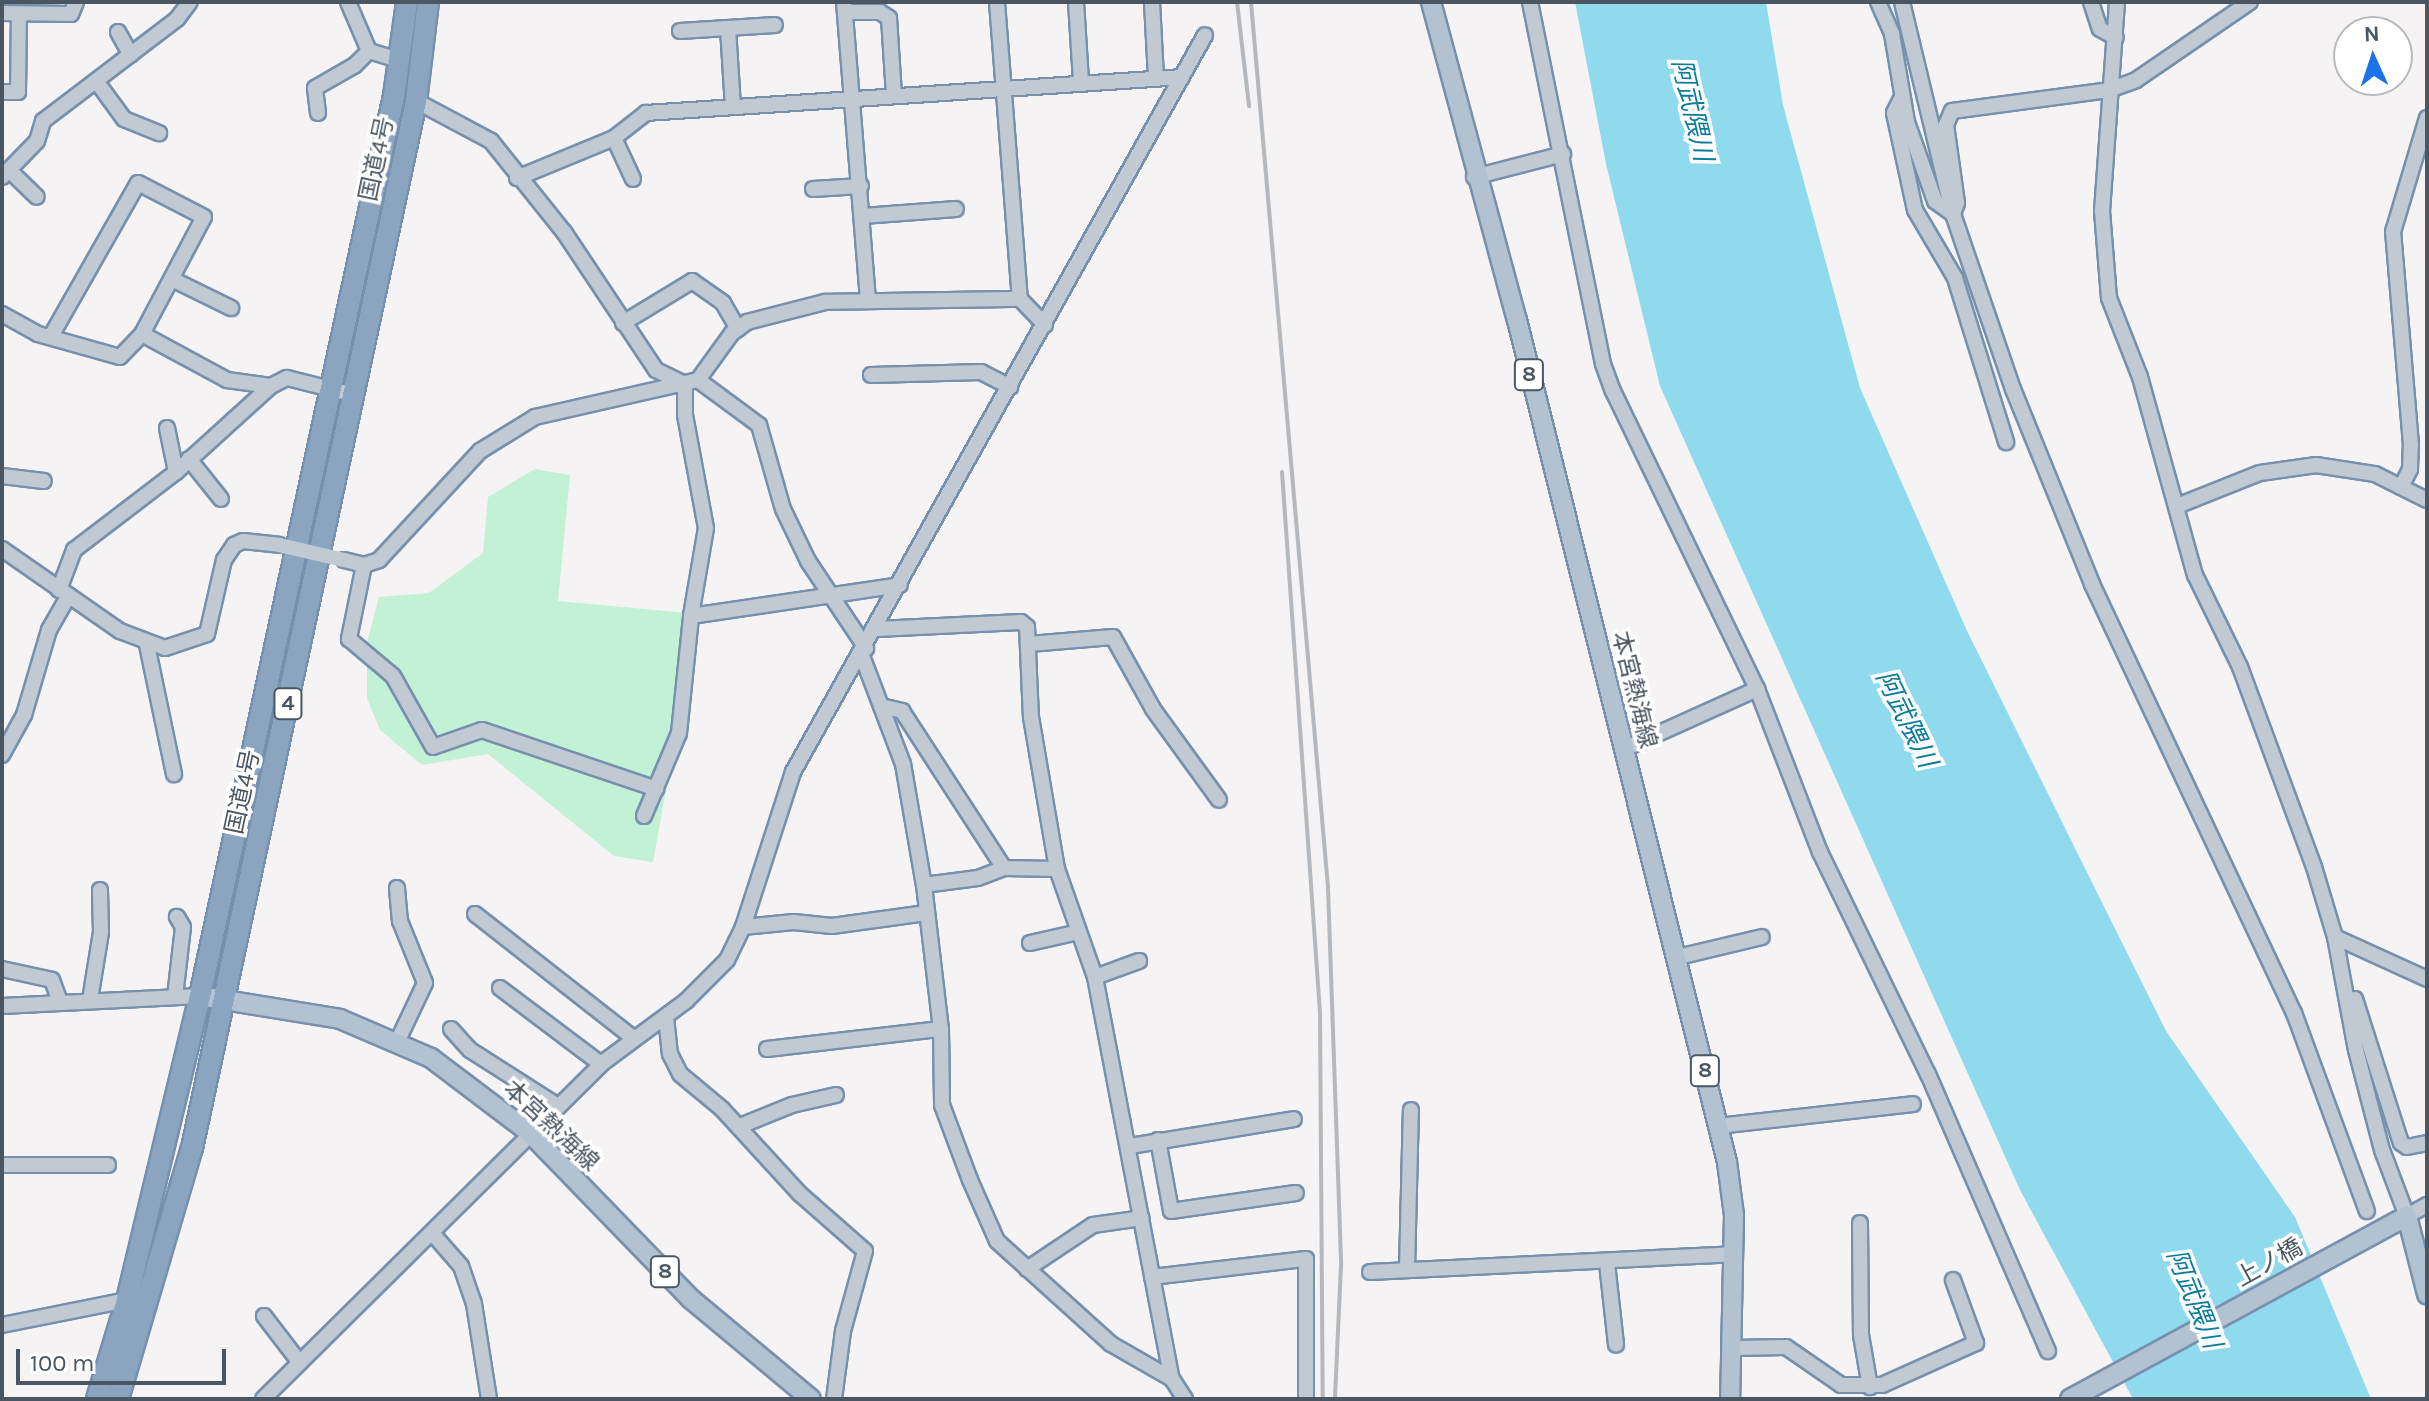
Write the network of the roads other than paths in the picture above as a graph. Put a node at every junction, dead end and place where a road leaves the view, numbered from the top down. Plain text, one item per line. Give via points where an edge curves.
1 (76, 2) edge
2 (190, 2) edge
3 (348, 2) edge
4 (407, 2) edge
5 (428, 2) edge
6 (997, 2) edge
7 (1076, 2) edge
8 (1152, 2) edge
9 (1431, 2) edge
10 (1530, 2) edge
11 (1878, 2) edge
12 (1902, 2) edge
13 (2091, 2) edge
14 (2117, 2) edge
15 (2250, 2) edge
16 (844, 7) edge
17 (2, 13) edge
18 (19, 14) junction
19 (775, 25) dead end
20 (728, 28) junction
21 (680, 31) dead end
22 (118, 32) dead end
23 (1205, 35) dead end
24 (2116, 38) junction
25 (369, 51) junction
26 (131, 55) junction
27 (399, 60) junction
28 (1182, 77) junction
29 (1156, 78) junction
30 (97, 82) junction
31 (1081, 82) junction
32 (1001, 90) junction
33 (2109, 90) junction
34 (2, 92) edge
35 (894, 96) junction
36 (1902, 96) junction
37 (855, 97) junction
38 (416, 101) junction
39 (733, 107) junction
40 (318, 113) dead end
41 (2427, 118) edge
42 (159, 133) dead end
43 (614, 138) junction
44 (1563, 154) junction
45 (6, 174) edge
46 (1474, 177) junction
47 (517, 178) junction
48 (633, 179) dead end
49 (861, 186) junction
50 (813, 189) dead end
51 (37, 197) dead end
52 (956, 209) dead end
53 (1953, 214) junction
54 (863, 216) junction
55 (172, 279) junction
56 (1020, 299) junction
57 (868, 300) junction
58 (231, 308) dead end
59 (2, 314) edge
60 (623, 323) junction
61 (1045, 325) junction
62 (738, 329) junction
63 (142, 334) junction
64 (51, 336) junction
65 (871, 375) dead end
66 (692, 382) junction
67 (271, 386) junction
68 (1010, 387) junction
69 (332, 391) junction
70 (355, 395) junction
71 (167, 428) dead end
72 (2006, 442) dead end
73 (189, 459) junction
74 (176, 472) junction
75 (2, 476) edge
76 (44, 481) dead end
77 (2401, 487) junction
78 (221, 499) dead end
79 (2427, 500) edge
80 (2177, 506) junction
81 (2, 549) edge
82 (364, 565) junction
83 (900, 585) junction
84 (64, 592) junction
85 (827, 596) junction
86 (691, 616) junction
87 (877, 629) junction
88 (1029, 644) junction
89 (147, 645) junction
90 (864, 652) junction
91 (1757, 689) junction
92 (881, 706) junction
93 (1624, 749) junction
94 (2, 754) edge
95 (174, 774) dead end
96 (656, 789) junction
97 (1219, 800) dead end
98 (644, 816) dead end
99 (1004, 868) junction
100 (1057, 869) junction
101 (924, 885) junction
102 (397, 888) dead end
103 (100, 890) dead end
104 (926, 913) junction
105 (475, 914) dead end
106 (177, 917) dead end
107 (743, 927) junction
108 (1079, 932) junction
109 (1762, 937) dead end
110 (2339, 938) junction
111 (1030, 943) dead end
112 (1678, 957) junction
113 (1139, 961) dead end
114 (2, 969) edge
115 (1095, 977) junction
116 (2427, 979) edge
117 (500, 988) dead end
118 (200, 996) junction
119 (175, 997) junction
120 (225, 999) junction
121 (90, 1000) junction
122 (60, 1002) junction
123 (2, 1006) edge
124 (666, 1017) junction
125 (451, 1029) dead end
126 (941, 1029) junction
127 (632, 1037) junction
128 (398, 1040) junction
129 (767, 1049) dead end
130 (601, 1064) junction
131 (836, 1095) dead end
132 (1913, 1104) dead end
133 (558, 1106) junction
134 (1411, 1110) dead end
135 (1294, 1119) dead end
136 (740, 1126) junction
137 (1718, 1126) junction
138 (530, 1133) junction
139 (1158, 1140) junction
140 (2427, 1143) edge
141 (1130, 1146) junction
142 (2, 1165) edge
143 (108, 1165) dead end
144 (1296, 1193) dead end
145 (2427, 1205) edge
146 (2367, 1211) dead end
147 (2407, 1216) junction
148 (1142, 1218) junction
149 (1860, 1223) dead end
150 (432, 1233) junction
151 (1734, 1254) junction
152 (1607, 1263) junction
153 (1027, 1269) junction
154 (1407, 1270) junction
155 (1370, 1272) dead end
156 (1152, 1277) junction
157 (1953, 1280) dead end
158 (2427, 1294) edge
159 (127, 1300) junction
160 (264, 1316) dead end
161 (2, 1325) edge
162 (1616, 1345) dead end
163 (1734, 1348) junction
164 (2048, 1351) dead end
165 (300, 1363) junction
166 (1172, 1379) junction
167 (1870, 1387) junction
168 (97, 1399) edge
169 (118, 1399) edge
170 (263, 1399) edge
171 (489, 1399) edge
172 (811, 1399) edge
173 (834, 1399) edge
174 (1185, 1399) edge
175 (1306, 1399) edge
176 (1730, 1399) edge
177 (2070, 1399) edge

1 - 18 street via 71,14
2 - 26 street via 187,11
3 - 25 street
4 - 27 highway, 国道4号 / 4
5 - 38 highway, 国道4号 / 4
6 - 32 street
7 - 31 street
8 - 29 street
9 - 46 main road, 本宮熱海線 / 8
10 - 44 street
11 - 36 street via 1892,34
12 - 53 street
13 - 24 street via 2100,29
14 - 24 street
15 - 33 street via 2136,80
16 - 35 street via 889,18
16 - 37 street
17 - 18 street
18 - 34 street via 18,92
19 - 20 street
20 - 21 street
20 - 39 street
22 - 26 street
23 - 28 street
24 - 33 street
25 - 27 street
25 - 40 street via 313,89
26 - 30 street
27 - 69 highway, 国道4号 / 4
28 - 29 street
28 - 61 street
29 - 31 street
30 - 42 street via 124,119
30 - 45 street via 43,121 37,141
31 - 32 street
32 - 35 street
32 - 56 street
33 - 53 street via 1952,111 1946,125 1956,193
33 - 80 street via 2104,270
35 - 37 street
36 - 53 street via 1935,201
36 - 72 street via 1894,113 1915,210 1955,278
37 - 39 street
37 - 49 street
38 - 47 street via 482,134
38 - 70 highway, 国道4号 / 4
39 - 43 street via 646,113
41 - 77 street via 2393,232 2411,445 2410,469
43 - 47 street
43 - 48 street
44 - 46 street
44 - 91 street via 1603,364 1634,439
45 - 51 street
46 - 93 main road, 本宮熱海線 / 8 via 1517,320
47 - 60 street via 564,232
49 - 50 street
49 - 54 street
52 - 54 street
53 - 146 street via 2013,389 2092,584 2244,897 2294,1013
54 - 57 street
55 - 58 street
55 - 63 street
55 - 64 street via 204,217 138,183
56 - 57 street
56 - 61 street
57 - 62 street via 787,310
59 - 64 street
60 - 62 street via 692,281 723,303
60 - 66 street via 656,370
61 - 68 street
62 - 66 street
63 - 64 street via 120,357
63 - 67 street via 227,380
65 - 68 street via 981,372
66 - 82 street via 535,417 480,451 385,554
66 - 85 street via 759,425 783,509
66 - 86 street via 685,415 706,528
67 - 69 street via 287,378
67 - 73 street
68 - 83 street
69 - 70 street
69 - 118 highway, 国道4号 / 4
70 - 120 highway, 国道4号 / 4
71 - 74 street
73 - 74 street
73 - 78 street
74 - 84 street via 74,550
75 - 76 street
77 - 79 street
77 - 80 street via 2347,466 2300,466 2260,473
80 - 110 street via 2195,575 2240,667
81 - 84 street
82 - 89 street, bridge via 243,541 229,550 202,639 181,647
82 - 96 street via 349,639 393,676 429,744 439,747 482,730
83 - 85 street
83 - 87 street
84 - 89 street
84 - 94 street via 24,715
85 - 86 street
85 - 90 street
86 - 96 street via 685,703
87 - 88 street via 1021,622
87 - 90 street
88 - 97 street via 1113,637 1153,709
88 - 100 street via 1031,717
89 - 95 street
90 - 92 street
90 - 107 street via 793,772
91 - 93 street
91 - 164 street via 1825,865 1928,1074
92 - 99 street via 902,711
92 - 101 street via 903,764
93 - 112 main road, 本宮熱海線 / 8
96 - 98 street
99 - 100 street
99 - 101 street via 978,878
100 - 108 street
101 - 104 street
102 - 128 street via 400,921 425,983
103 - 121 street via 101,932
104 - 107 street via 832,926 794,922
104 - 126 street
105 - 127 street
106 - 119 street via 183,927
107 - 124 street via 718,971
108 - 111 street
108 - 115 street
109 - 112 street
110 - 116 street
110 - 140 street via 2401,1143
110 - 147 street via 2370,1108
112 - 137 main road, 本宮熱海線 / 8
113 - 115 street
114 - 122 street via 52,980
115 - 141 street
117 - 130 street
118 - 119 street
118 - 120 main road, 本宮熱海線 / 8
118 - 159 highway, 国道4号 / 4
119 - 121 street
120 - 128 main road, 本宮熱海線 / 8 via 340,1019
120 - 169 highway, 国道4号 / 4 via 192,1148
121 - 122 street
122 - 123 street
124 - 127 street
124 - 136 street via 674,1066
125 - 133 street via 470,1050
126 - 129 street
126 - 153 street via 939,1083 947,1122 997,1241
127 - 130 street
128 - 138 main road, 本宮熱海線 / 8 via 431,1058
130 - 133 street
131 - 136 street via 792,1105
132 - 137 street
133 - 138 street
134 - 154 street
135 - 139 street
136 - 173 street via 800,1194 867,1255 843,1331
137 - 151 main road, 本宮熱海線 / 8 via 1731,1189
138 - 150 street
138 - 172 main road, 本宮熱海線 / 8 via 691,1299
139 - 141 street
139 - 144 street via 1171,1211
141 - 148 street
142 - 143 street
145 - 147 street
147 - 158 main road
147 - 177 main road, 上ノ橋
148 - 153 street via 1093,1225
148 - 156 street
149 - 167 street via 1860,1322
150 - 165 street
150 - 171 street via 461,1266 474,1304
151 - 152 street
151 - 163 main road, 本宮熱海線 / 8
152 - 154 street
152 - 162 street
153 - 166 street via 1111,1344
154 - 155 street
156 - 166 street
156 - 175 street via 1306,1259
157 - 167 street via 1976,1343
159 - 161 street
159 - 168 highway, 国道4号 / 4
160 - 165 street
163 - 167 street via 1786,1347 1830,1380
163 - 176 main road, 本宮熱海線 / 8
165 - 170 street
166 - 174 street

